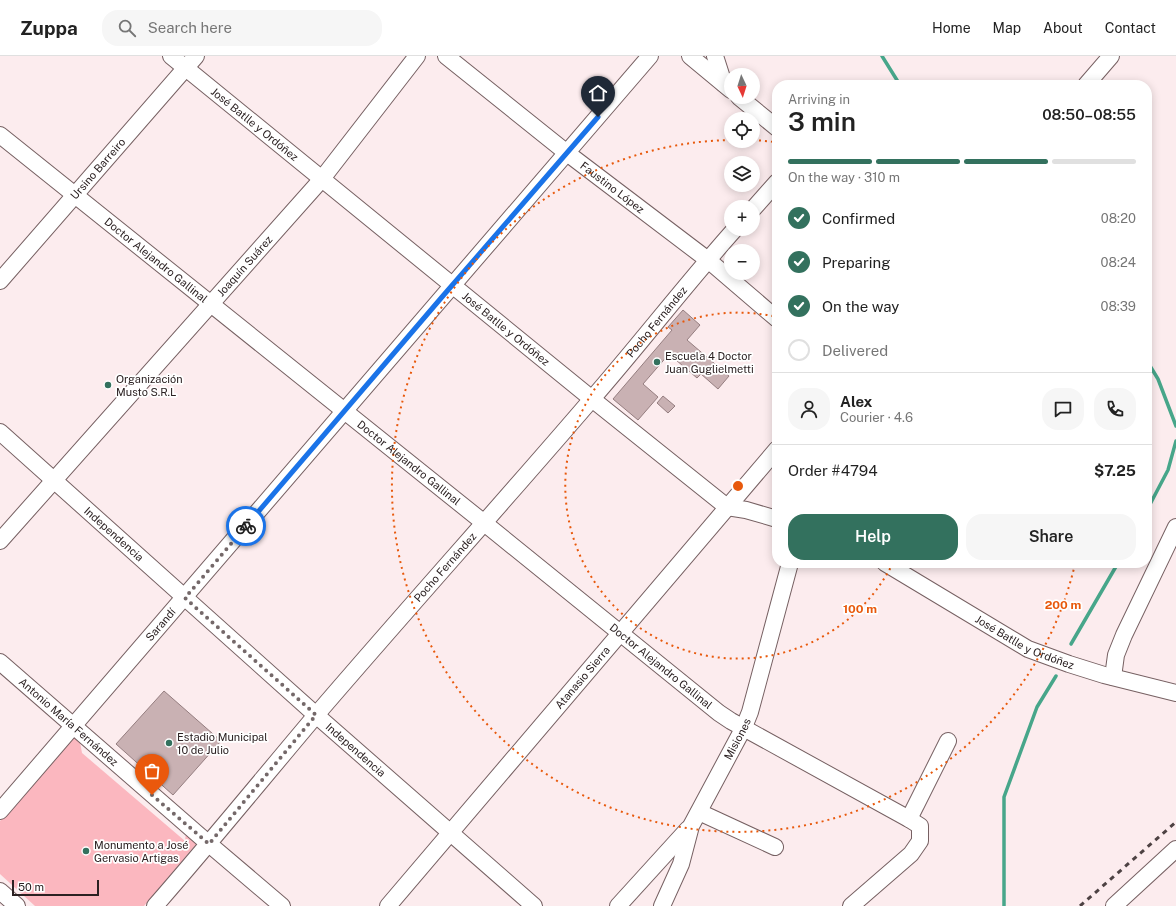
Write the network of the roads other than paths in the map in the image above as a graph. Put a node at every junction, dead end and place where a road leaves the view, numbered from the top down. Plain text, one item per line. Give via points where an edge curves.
1 (171, 56) edge
2 (417, 56) edge
3 (446, 56) edge
4 (650, 56) edge
5 (690, 56) edge
6 (715, 56) edge
7 (1111, 56) edge
8 (191, 62) edge
9 (724, 79) edge
10 (1090, 80) edge
11 (724, 84) edge
12 (748, 104) edge
13 (772, 124) edge
14 (0, 135) edge
15 (567, 153) junction
16 (321, 180) junction
17 (772, 188) edge
18 (75, 194) junction
19 (760, 201) edge
20 (729, 236) edge
21 (708, 260) junction
22 (0, 282) edge
23 (451, 285) junction
24 (210, 304) junction
25 (772, 315) edge
26 (592, 400) junction
27 (344, 411) junction
28 (0, 432) edge
29 (772, 455) edge
30 (54, 480) junction
31 (727, 507) junction
32 (772, 518) edge
33 (483, 522) junction
34 (1176, 527) edge
35 (0, 541) edge
36 (789, 568) edge
37 (893, 568) edge
38 (185, 598) junction
39 (620, 633) junction
40 (0, 662) edge
41 (1113, 677) junction
42 (1176, 693) edge
43 (316, 715) junction
44 (72, 726) junction
45 (744, 727) junction
46 (948, 741) dead end
47 (0, 811) edge
48 (699, 812) junction
49 (909, 819) junction
50 (691, 826) junction
51 (451, 833) junction
52 (209, 844) junction
53 (775, 847) dead end
54 (1176, 849) edge
55 (0, 891) edge
56 (17, 906) edge
57 (155, 906) edge
58 (282, 906) edge
59 (388, 906) edge
60 (534, 906) edge
61 (618, 906) edge
62 (662, 906) edge
63 (850, 906) edge
64 (1114, 906) edge

1 - 8 street, José Batlle y Ordóñez
2 - 16 street, Joaquín Suárez
3 - 15 street, Faustino López
4 - 15 street, Sarandí
5 - 11 street
6 - 9 street
7 - 10 street
8 - 16 street, José Batlle y Ordóñez
8 - 18 street, Ursino Barreiro
12 - 13 street
14 - 18 street, Doctor Alejandro Gallinal
15 - 21 street, Faustino López
15 - 23 street, Sarandí
16 - 23 street, José Batlle y Ordóñez
16 - 24 street, Joaquín Suárez
17 - 19 street
18 - 22 street, Ursino Barreiro
18 - 24 street, Doctor Alejandro Gallinal
20 - 21 street, Pocho Fernández
21 - 25 street, Faustino López
21 - 26 street, Pocho Fernández
23 - 26 street, José Batlle y Ordóñez
23 - 27 street, Sarandí
24 - 27 street, Doctor Alejandro Gallinal
24 - 30 street, Joaquín Suárez
26 - 31 street, José Batlle y Ordóñez
26 - 33 street, Pocho Fernández
27 - 33 street, Doctor Alejandro Gallinal
27 - 38 street, Sarandí
28 - 30 street, Independencia
29 - 31 street, Atanasio Sierra
30 - 35 street, Joaquín Suárez
30 - 38 street, Independencia
31 - 32 street, José Batlle y Ordóñez
31 - 39 street, Atanasio Sierra
33 - 39 street, Doctor Alejandro Gallinal
33 - 43 street, Pocho Fernández
34 - 41 street via 1124,635 1116,655
36 - 45 street, Misiones via 754,700
37 - 41 street, José Batlle y Ordóñez via 1028,649
38 - 43 street, Independencia
38 - 44 street, Sarandí
39 - 45 street, Doctor Alejandro Gallinal via 719,713
39 - 51 street, Atanasio Sierra
40 - 44 street, Antonio María Fernández
41 - 42 street, José Batlle y Ordóñez
43 - 51 street, Independencia
43 - 52 street, Pocho Fernández
44 - 47 street, Sarandí
44 - 52 street, Antonio María Fernández
45 - 48 street, Misiones
45 - 49 street, Doctor Alejandro Gallinal
46 - 49 street
48 - 50 street, Misiones
48 - 53 street
49 - 63 street via 920,826 920,841 911,854
50 - 61 street
50 - 62 street, Misiones via 680,864
51 - 59 street, Atanasio Sierra
51 - 60 street, Independencia
52 - 57 street, Pocho Fernández
52 - 58 street, Antonio María Fernández
54 - 64 street
55 - 56 street

